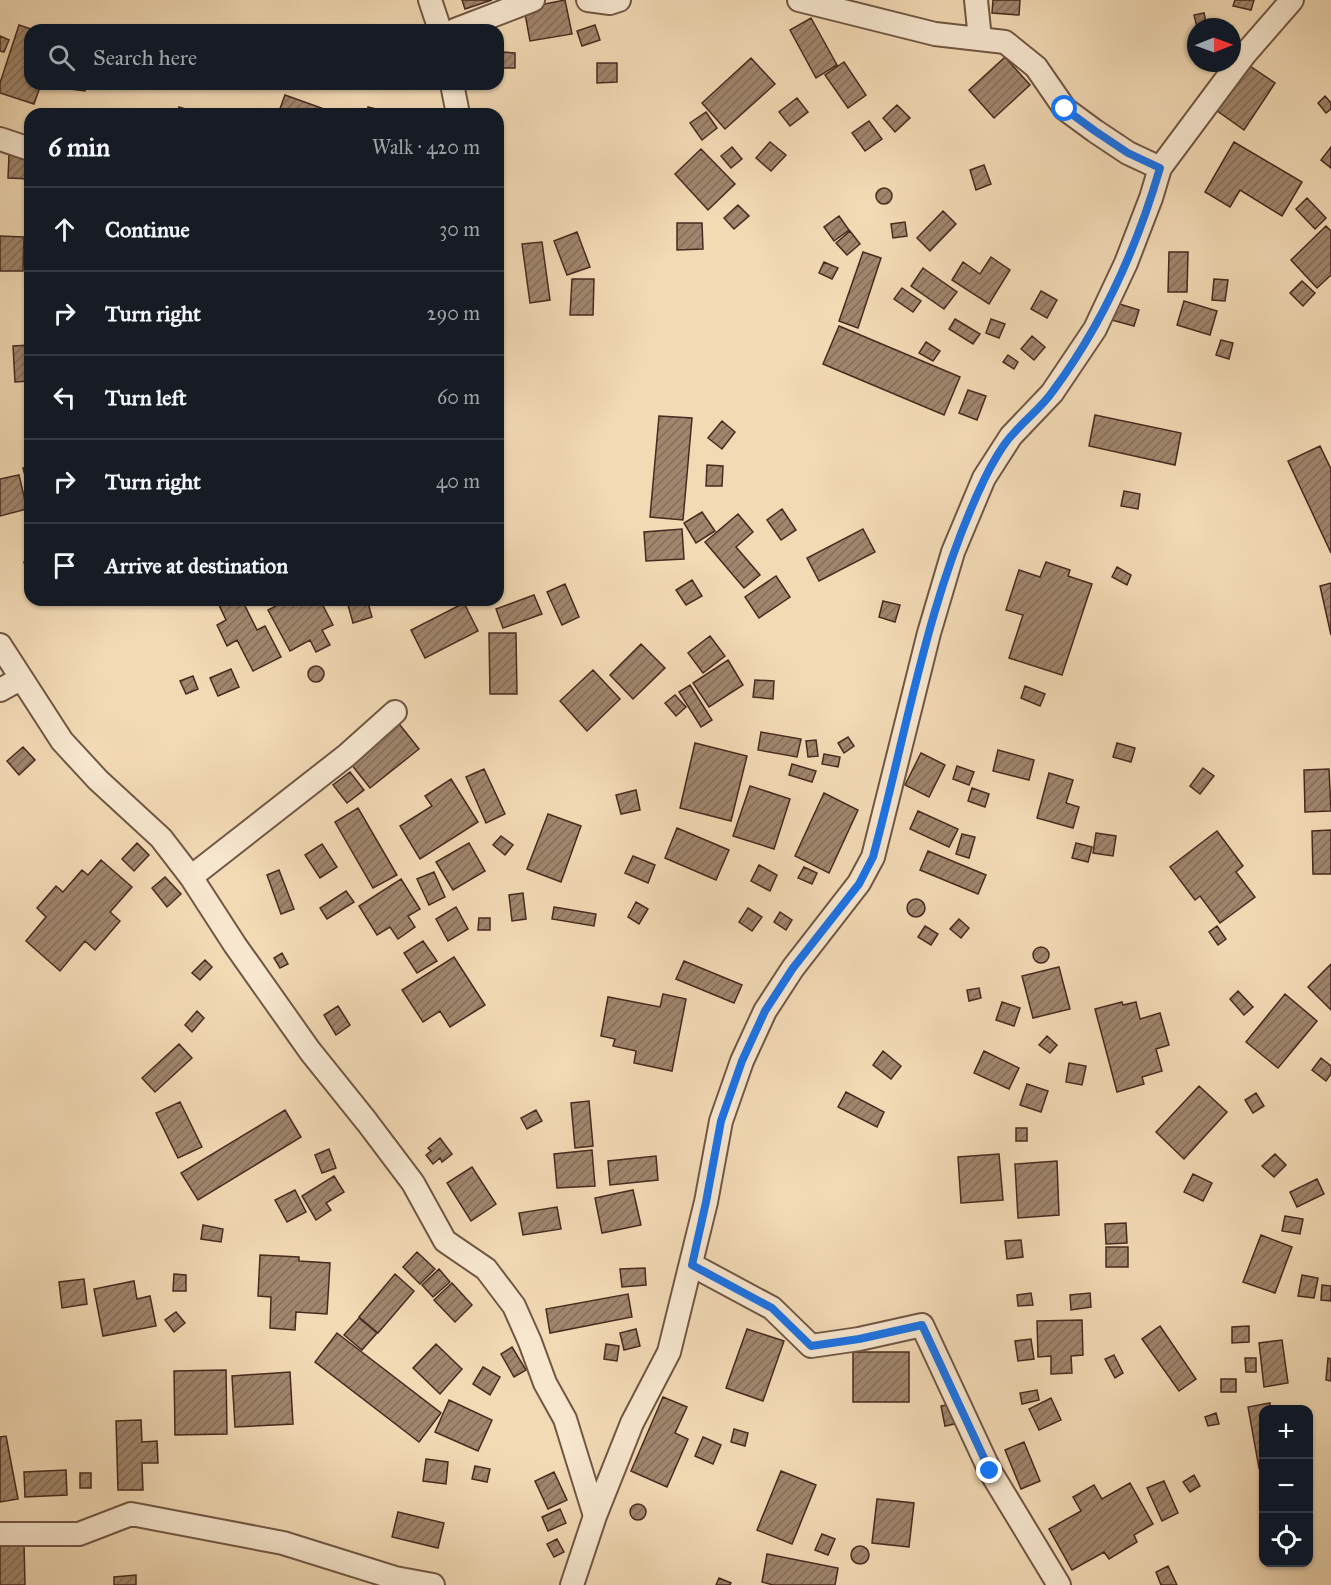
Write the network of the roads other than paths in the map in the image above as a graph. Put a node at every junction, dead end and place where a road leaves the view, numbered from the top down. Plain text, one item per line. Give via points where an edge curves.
1 (429, 0) edge
2 (533, 0) edge
3 (588, 0) edge
4 (619, 0) edge
5 (799, 0) edge
6 (976, 0) edge
7 (1292, 0) edge
8 (438, 24) edge
9 (471, 24) edge
10 (980, 39) junction
11 (453, 90) edge
12 (457, 108) edge
13 (0, 139) edge
14 (24, 147) edge
15 (1160, 168) junction
16 (0, 645) edge
17 (21, 679) junction
18 (0, 690) edge
19 (395, 712) dead end
20 (190, 877) junction
21 (692, 1265) junction
22 (595, 1516) junction
23 (0, 1534) edge
24 (433, 1585) edge
25 (572, 1585) edge
26 (1059, 1585) edge

1 - 8 street
2 - 9 street
3 - 4 street
5 - 10 street via 935,34
6 - 10 street
7 - 15 street via 1245,54
10 - 15 street via 1005,42 1036,67 1065,109 1128,153
11 - 12 street
13 - 14 street
15 - 21 street via 1125,263 1095,329 1052,393 1011,436 984,478 953,552 929,633 873,857 859,884 793,968 765,1011 742,1061 721,1121
16 - 17 street
17 - 18 street
17 - 20 street via 62,741 161,838
19 - 20 street via 347,755
20 - 22 street via 310,1051 413,1183 445,1241 486,1269 514,1306 544,1383 565,1419
21 - 22 street via 669,1352 632,1423
21 - 26 street via 772,1308 811,1346 922,1325 990,1471
22 - 25 street
23 - 24 street via 79,1534 131,1514 283,1544 395,1578

